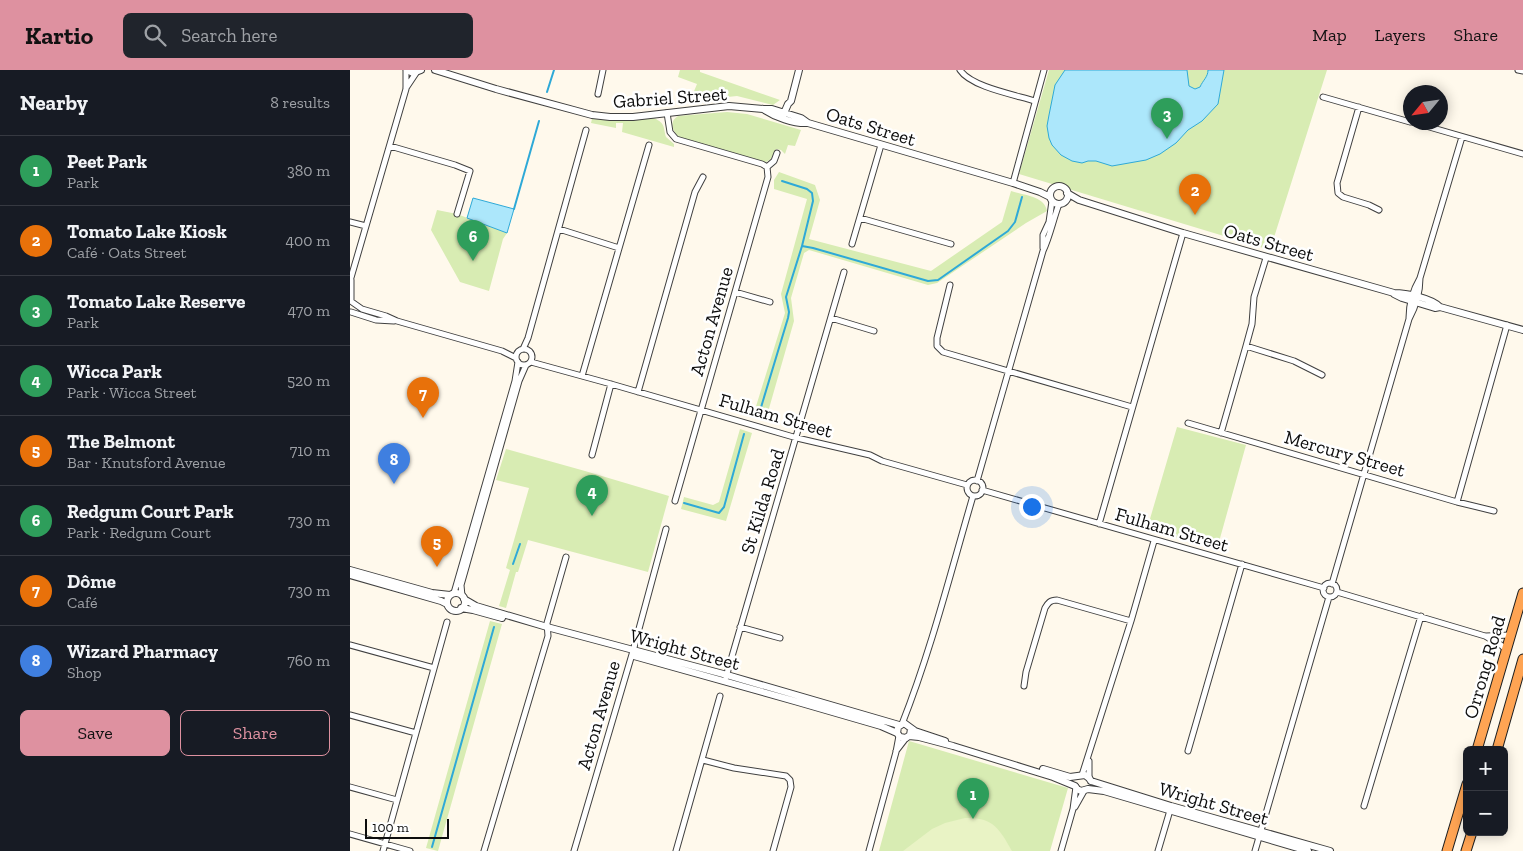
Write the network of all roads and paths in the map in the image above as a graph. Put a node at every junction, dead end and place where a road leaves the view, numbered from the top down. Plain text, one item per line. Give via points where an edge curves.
1 (407, 70) edge
2 (435, 70) edge
3 (603, 70) edge
4 (799, 70) edge
5 (960, 70) edge
6 (1044, 70) edge
7 (1518, 70) edge
8 (419, 71) edge
9 (1523, 71) edge
10 (406, 89) junction
11 (598, 94) dead end
12 (1324, 97) dead end
13 (1035, 101) junction
14 (1358, 108) junction
15 (667, 113) junction
16 (786, 116) junction
17 (1403, 120) edge
18 (586, 130) dead end
19 (1438, 130) edge
20 (1462, 137) junction
21 (649, 145) dead end
22 (881, 145) junction
23 (390, 146) junction
24 (778, 153) dead end
25 (1523, 154) edge
26 (767, 167) junction
27 (703, 177) dead end
28 (1013, 183) junction
29 (1052, 188) junction
30 (1067, 192) junction
31 (1079, 200) junction
32 (1056, 201) junction
33 (1379, 210) dead end
34 (457, 214) dead end
35 (860, 218) junction
36 (350, 222) edge
37 (366, 226) junction
38 (559, 230) junction
39 (1183, 233) junction
40 (852, 244) dead end
41 (951, 244) dead end
42 (619, 248) junction
43 (1266, 258) junction
44 (844, 272) dead end
45 (350, 280) edge
46 (950, 285) dead end
47 (735, 292) junction
48 (1414, 299) junction
49 (351, 301) edge
50 (770, 302) dead end
51 (351, 313) edge
52 (831, 318) junction
53 (397, 321) junction
54 (1507, 325) junction
55 (1523, 330) edge
56 (874, 331) dead end
57 (528, 338) junction
58 (1246, 346) junction
59 (521, 350) junction
60 (529, 350) junction
61 (502, 351) junction
62 (517, 360) junction
63 (530, 361) junction
64 (1008, 370) junction
65 (1322, 375) dead end
66 (582, 376) junction
67 (611, 384) junction
68 (638, 392) junction
69 (1132, 407) junction
70 (701, 409) junction
71 (1188, 423) dead end
72 (1221, 433) junction
73 (797, 438) junction
74 (592, 455) dead end
75 (1364, 475) junction
76 (977, 481) junction
77 (967, 485) junction
78 (982, 490) junction
79 (973, 496) junction
80 (674, 501) dead end
81 (1456, 502) junction
82 (1494, 511) dead end
83 (1099, 524) junction
84 (666, 529) dead end
85 (1154, 540) junction
86 (566, 557) dead end
87 (1242, 564) junction
88 (350, 570) edge
89 (350, 575) edge
90 (1332, 584) junction
91 (1324, 588) junction
92 (1337, 592) junction
93 (1523, 593) edge
94 (452, 594) junction
95 (463, 597) junction
96 (1329, 597) junction
97 (448, 604) junction
98 (461, 608) junction
99 (1421, 616) junction
100 (1131, 621) junction
101 (447, 622) dead end
102 (740, 627) junction
103 (548, 629) junction
104 (1510, 635) junction
105 (1485, 636) junction
106 (780, 638) dead end
107 (350, 645) edge
108 (1506, 650) junction
109 (632, 653) junction
110 (1523, 659) edge
111 (434, 668) junction
112 (726, 679) junction
113 (1024, 686) dead end
114 (720, 696) dead end
115 (350, 716) edge
116 (904, 731) junction
117 (416, 733) junction
118 (1478, 746) edge
119 (1498, 746) edge
120 (1188, 751) dead end
121 (703, 760) junction
122 (1085, 777) junction
123 (1075, 786) junction
124 (350, 787) edge
125 (1086, 790) junction
126 (1465, 791) edge
127 (397, 800) junction
128 (1364, 806) dead end
129 (1073, 809) junction
130 (1170, 809) junction
131 (350, 834) edge
132 (1259, 834) junction
133 (1471, 836) edge
134 (1472, 836) edge
135 (385, 844) junction
136 (485, 850) edge
137 (383, 851) edge
138 (410, 851) edge
139 (574, 851) edge
140 (676, 851) edge
141 (772, 851) edge
142 (869, 851) edge
143 (1061, 851) edge
144 (1158, 851) edge
145 (1254, 851) edge
146 (1308, 851) edge
147 (1330, 851) edge
148 (1447, 851) edge
149 (1466, 851) edge
150 (1471, 851) edge

1 - 8 street, Gabriel Street
1 - 10 street
2 - 8 street, Gabriel Street
2 - 15 street, Gabriel Street via 592,115 633,117
3 - 11 street
4 - 16 street via 792,105
5 - 13 street via 980,85
6 - 13 street
7 - 9 street
8 - 10 street
10 - 23 street
12 - 14 street
13 - 28 street
14 - 17 street
14 - 33 street via 1337,183 1338,194
15 - 16 street, Gabriel Street via 729,106 772,109
15 - 26 street via 670,132 676,138
16 - 22 street, Oats Street
18 - 38 street
19 - 20 street
20 - 25 street
20 - 48 street via 1415,286
21 - 42 street
22 - 28 street, Oats Street
22 - 35 street
23 - 34 street via 470,171
23 - 37 street
24 - 26 street
26 - 47 street, Acton Avenue via 768,177
27 - 68 street via 695,192
28 - 29 street, Oats Street
28 - 32 street, Oats Street
29 - 30 street via 1060,186
29 - 32 street via 1050,192
30 - 31 street, Oats Street
30 - 32 street via 1067,197
31 - 32 street, Oats Street
31 - 39 street, Oats Street
32 - 64 street via 1049,237
35 - 40 street
35 - 41 street
36 - 37 street
37 - 45 street
38 - 42 street
38 - 57 street
39 - 43 street, Oats Street
39 - 69 street
42 - 66 street
43 - 48 street, Oats Street
43 - 58 street via 1254,297
44 - 52 street, St Kilda Road
45 - 49 street
46 - 64 street via 937,346 943,352
47 - 50 street
47 - 70 street, Acton Avenue
48 - 54 street, Oats Street via 1435,308
48 - 75 street
49 - 51 street
49 - 53 street, Fulham Street via 362,309
51 - 53 street, Fulham Street via 376,320
52 - 56 street
52 - 73 street, St Kilda Road
53 - 61 street, Fulham Street
54 - 55 street, Oats Street
54 - 81 street
57 - 59 street
57 - 60 street
58 - 65 street via 1294,361
58 - 72 street
59 - 60 street, Fulham Street
59 - 61 street, Fulham Street
59 - 62 street
60 - 63 street
61 - 62 street, Fulham Street
62 - 63 street, Fulham Street
62 - 94 street via 515,381
63 - 66 street, Fulham Street
63 - 95 street via 518,381 461,585
64 - 69 street
64 - 76 street
66 - 67 street, Fulham Street
67 - 68 street, Fulham Street
67 - 74 street
68 - 70 street, Fulham Street
69 - 83 street
70 - 73 street, Fulham Street
70 - 80 street, Acton Avenue
71 - 72 street, Mercury Street
72 - 75 street, Mercury Street
73 - 77 street, Fulham Street via 870,455
73 - 102 street, St Kilda Road
75 - 81 street, Mercury Street
75 - 90 street
76 - 77 street
76 - 78 street
77 - 79 street via 969,494
78 - 79 street
78 - 83 street, Fulham Street
79 - 116 street
81 - 82 street, Mercury Street
83 - 85 street, Fulham Street
84 - 109 street, Acton Avenue
85 - 87 street, Fulham Street
85 - 100 street
86 - 103 street
87 - 91 street, Fulham Street
87 - 120 street
88 - 94 street, Wright Street via 432,593
89 - 97 street, Wright Street
90 - 91 street
90 - 92 street
91 - 96 street
92 - 96 street
92 - 99 street
93 - 104 highway, Orrong Road
94 - 95 street, Wright Street
94 - 97 street via 447,599
95 - 98 street
95 - 103 street, Wright Street via 476,606
96 - 132 street
97 - 98 street, Wright Street via 453,610
98 - 103 street, Wright Street
99 - 105 street
99 - 128 street
100 - 113 street via 1052,600 1045,608
100 - 122 street
101 - 111 street
102 - 106 street
102 - 112 street, St Kilda Road
103 - 109 street, Wright Street
103 - 136 street
104 - 105 street
104 - 108 highway, Orrong Road
105 - 108 street
107 - 111 street
108 - 118 highway, Orrong Road
109 - 112 street, Wright Street
109 - 139 street, Acton Avenue
110 - 119 highway, Orrong Road
111 - 117 street
112 - 116 street, Wright Street
114 - 121 street
115 - 117 street
116 - 122 street, Wright Street via 1066,776
116 - 123 street, Wright Street
116 - 142 street
117 - 127 street
121 - 140 street
121 - 141 street via 786,776 790,780
122 - 123 street via 1074,782
122 - 125 street via 1090,785
122 - 130 street, Wright Street
123 - 125 street, Wright Street
123 - 129 street
124 - 127 street
125 - 129 street
125 - 130 street, Wright Street via 1112,793
126 - 148 highway
127 - 135 street
129 - 143 street
130 - 132 street, Wright Street
130 - 144 street
131 - 135 street
132 - 145 street
132 - 146 street, Wright Street
132 - 147 street, Wright Street
133 - 149 highway
134 - 150 street
135 - 137 street
135 - 138 street

